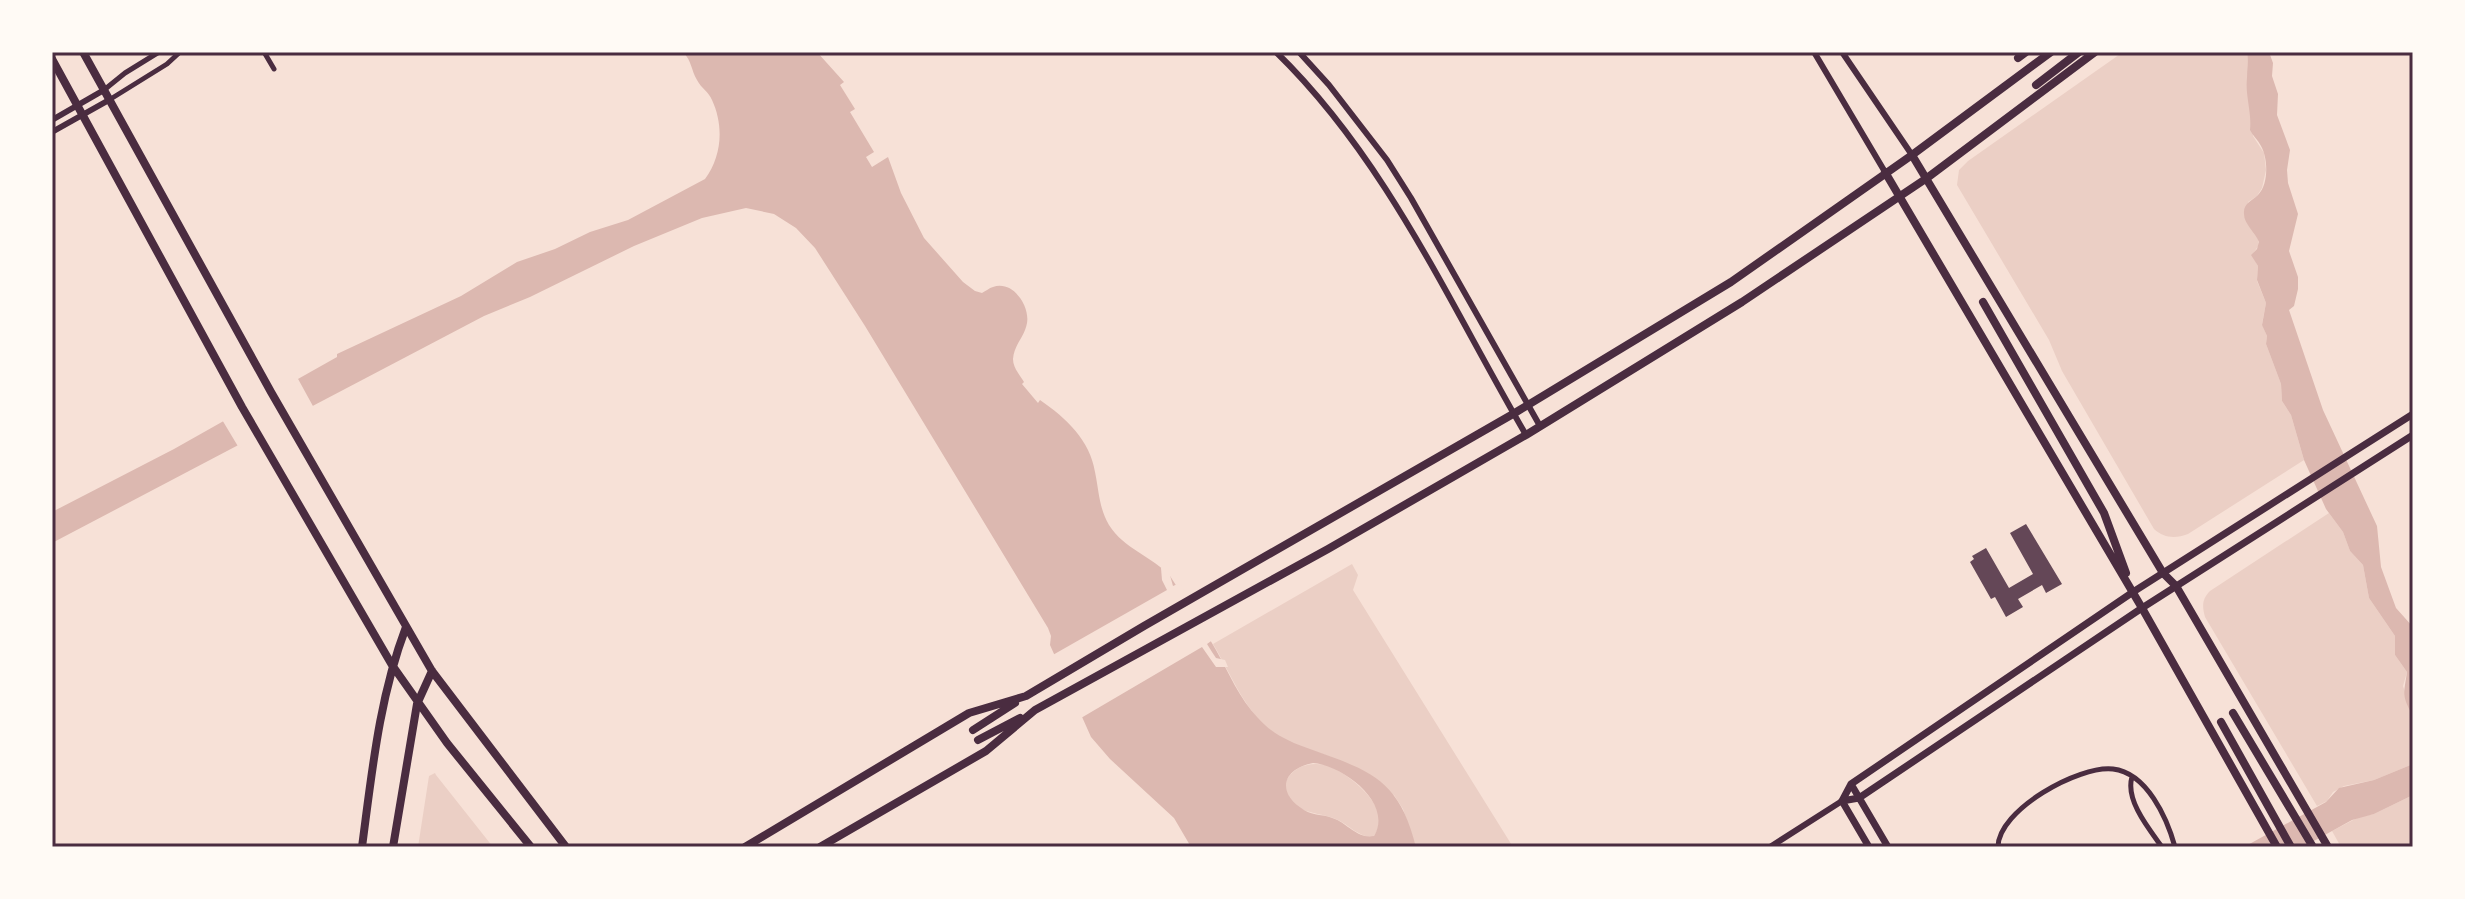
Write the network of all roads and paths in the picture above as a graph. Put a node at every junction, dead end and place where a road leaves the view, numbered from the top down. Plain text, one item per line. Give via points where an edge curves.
1 (83, 52) edge
2 (159, 52) edge
3 (180, 52) edge
4 (264, 52) edge
5 (1276, 52) edge
6 (1299, 52) edge
7 (1814, 52) edge
8 (1842, 52) edge
9 (2026, 52) edge
10 (2051, 52) edge
11 (2079, 52) edge
12 (2095, 52) edge
13 (2018, 58) dead end
14 (52, 59) edge
15 (274, 69) dead end
16 (2036, 85) dead end
17 (104, 90) junction
18 (109, 100) junction
19 (78, 105) junction
20 (83, 114) junction
21 (52, 120) edge
22 (52, 132) edge
23 (1912, 155) junction
24 (1885, 172) junction
25 (1927, 178) junction
26 (1899, 197) junction
27 (1983, 302) dead end
28 (1528, 405) junction
29 (1513, 414) junction
30 (2413, 414) edge
31 (1540, 426) junction
32 (1526, 435) junction
33 (2413, 435) edge
34 (2163, 573) junction
35 (2176, 586) junction
36 (2133, 592) junction
37 (2142, 608) junction
38 (406, 627) junction
39 (392, 665) junction
40 (432, 671) junction
41 (1026, 696) junction
42 (417, 704) junction
43 (1035, 710) junction
44 (2233, 713) dead end
45 (2221, 722) dead end
46 (973, 730) dead end
47 (978, 740) dead end
48 (2132, 777) junction
49 (1851, 784) junction
50 (1859, 798) junction
51 (1842, 801) junction
52 (2327, 845) edge
53 (362, 847) edge
54 (393, 847) edge
55 (531, 847) edge
56 (566, 847) edge
57 (745, 847) edge
58 (820, 847) edge
59 (1770, 847) edge
60 (1869, 847) edge
61 (1888, 847) edge
62 (1998, 847) edge
63 (2162, 847) edge
64 (2175, 847) edge
65 (2277, 847) edge
66 (2291, 847) edge
67 (2313, 847) edge

1 - 17 main road
2 - 17 street
3 - 18 street
4 - 15 street
5 - 29 street via 1375,171
6 - 28 street via 1387,160
7 - 24 street
8 - 23 street
9 - 13 main road
10 - 23 main road
11 - 16 main road
12 - 25 main road
14 - 19 main road
17 - 18 main road
17 - 19 street
18 - 20 street
18 - 38 main road
19 - 20 main road
19 - 21 street
20 - 22 street
20 - 39 main road via 242,407
23 - 24 main road
23 - 25 main road
24 - 26 main road
24 - 28 main road via 1731,282
25 - 26 main road
25 - 34 main road
26 - 31 main road via 1742,302
26 - 36 main road
27 - 36 main road via 2104,513
28 - 29 main road
28 - 31 street
29 - 32 street
29 - 41 main road
30 - 34 main road
31 - 32 main road
32 - 43 main road
33 - 35 main road
34 - 35 main road
34 - 36 main road
35 - 37 main road
35 - 52 main road
36 - 37 main road
36 - 49 main road
37 - 50 main road
37 - 65 main road
38 - 39 main road
38 - 40 main road
39 - 42 main road
39 - 53 main road via 378,725
40 - 42 main road
40 - 56 main road
41 - 46 main road
41 - 57 main road via 969,713
42 - 54 main road
42 - 55 main road
43 - 47 main road
43 - 58 main road via 986,751
44 - 67 main road
45 - 66 main road
48 - 62 street via 2112,769 2060,783 2010,819
48 - 63 street via 2130,792
48 - 64 street via 2156,803
49 - 50 main road
49 - 51 main road
50 - 51 main road
50 - 61 main road
51 - 59 street
51 - 60 main road

